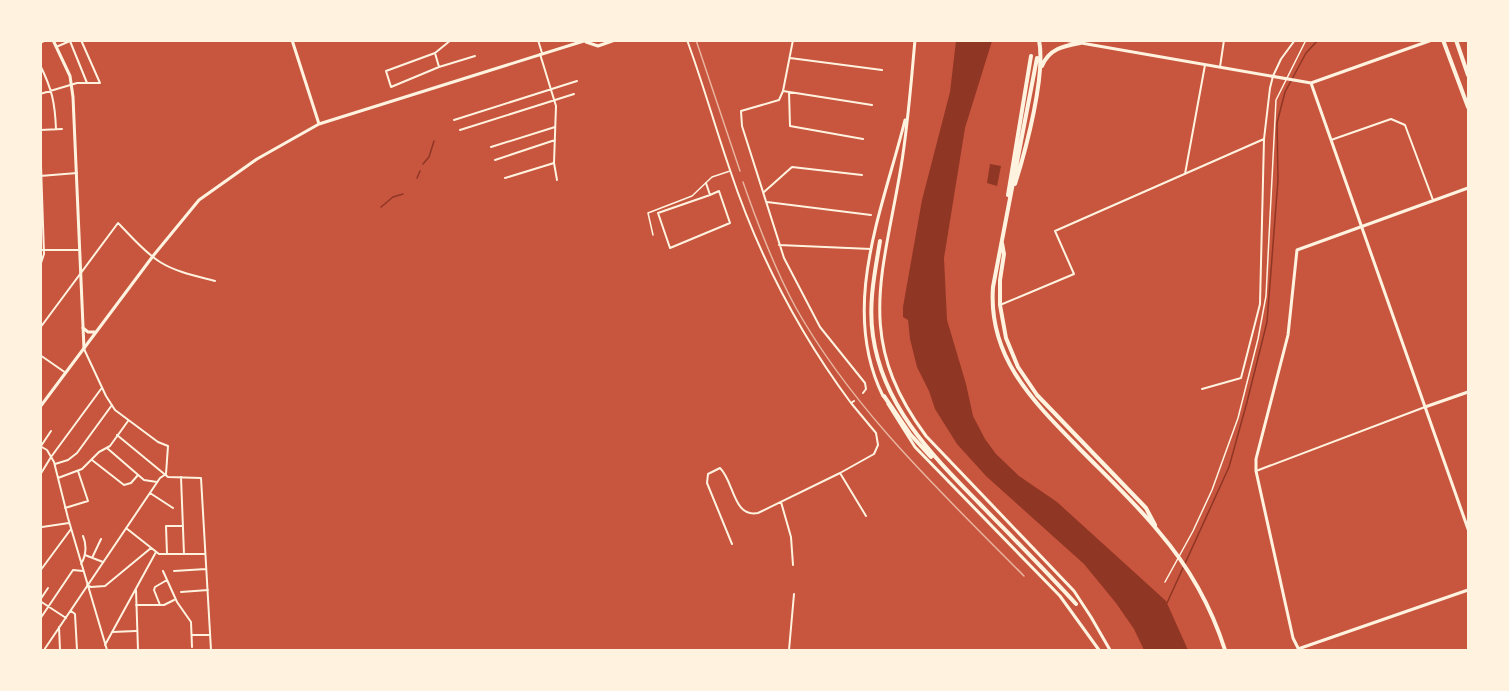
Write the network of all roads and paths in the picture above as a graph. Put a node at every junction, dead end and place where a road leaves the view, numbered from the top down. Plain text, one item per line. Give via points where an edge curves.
1 (46, 40) edge
2 (53, 40) edge
3 (81, 40) edge
4 (292, 40) edge
5 (451, 40) edge
6 (538, 40) edge
7 (615, 40) edge
8 (687, 40) edge
9 (793, 40) edge
10 (915, 40) edge
11 (1039, 40) edge
12 (1064, 40) edge
13 (1224, 40) edge
14 (1295, 40) edge
15 (1306, 40) edge
16 (1432, 40) edge
17 (1443, 40) edge
18 (1456, 40) edge
19 (70, 41) edge
20 (585, 41) edge
21 (1079, 42) edge
22 (40, 43) edge
23 (56, 47) junction
24 (435, 53) junction
25 (541, 54) junction
26 (475, 56) dead end
27 (1031, 56) dead end
28 (790, 58) junction
29 (1037, 58) dead end
30 (40, 65) edge
31 (1205, 65) junction
32 (439, 67) junction
33 (1220, 68) junction
34 (882, 70) dead end
35 (1040, 72) junction
36 (1468, 75) edge
37 (1273, 76) junction
38 (577, 81) dead end
39 (87, 83) junction
40 (1311, 83) junction
41 (71, 85) junction
42 (52, 90) junction
43 (551, 90) junction
44 (783, 91) junction
45 (789, 92) junction
46 (40, 94) edge
47 (574, 94) dead end
48 (554, 101) junction
49 (872, 105) dead end
50 (909, 106) junction
51 (1468, 107) edge
52 (454, 120) dead end
53 (319, 124) junction
54 (555, 127) junction
55 (56, 129) junction
56 (62, 129) dead end
57 (40, 130) edge
58 (460, 130) dead end
59 (40, 136) edge
60 (863, 139) dead end
61 (1264, 139) junction
62 (555, 140) junction
63 (1331, 140) junction
64 (491, 147) dead end
65 (495, 160) dead end
66 (554, 163) junction
67 (730, 171) junction
68 (77, 173) junction
69 (1185, 174) junction
70 (862, 175) dead end
71 (42, 176) edge
72 (505, 178) dead end
73 (557, 180) dead end
74 (706, 183) junction
75 (1468, 188) edge
76 (764, 192) junction
77 (710, 195) junction
78 (1009, 201) junction
79 (1433, 201) junction
80 (767, 202) junction
81 (881, 210) junction
82 (870, 215) dead end
83 (892, 215) junction
84 (1005, 217) junction
85 (1362, 227) junction
86 (653, 235) dead end
87 (1001, 239) junction
88 (880, 241) dead end
89 (779, 245) junction
90 (871, 249) junction
91 (42, 250) edge
92 (80, 250) junction
93 (153, 256) junction
94 (40, 266) edge
95 (81, 275) junction
96 (214, 281) dead end
97 (1000, 305) junction
98 (40, 328) edge
99 (83, 328) junction
100 (96, 332) junction
101 (84, 349) junction
102 (40, 355) edge
103 (66, 373) junction
104 (101, 388) junction
105 (1202, 389) dead end
106 (1468, 392) edge
107 (863, 393) dead end
108 (884, 396) junction
109 (112, 405) junction
110 (40, 407) edge
111 (1425, 407) junction
112 (129, 420) junction
113 (51, 431) dead end
114 (117, 435) junction
115 (41, 446) edge
116 (107, 448) junction
117 (51, 457) junction
118 (92, 460) junction
119 (55, 464) junction
120 (943, 466) junction
121 (78, 471) junction
122 (1256, 471) junction
123 (840, 473) junction
124 (166, 474) junction
125 (40, 475) edge
126 (138, 475) junction
127 (181, 477) junction
128 (58, 478) junction
129 (157, 482) junction
130 (150, 493) junction
131 (781, 502) junction
132 (65, 508) junction
133 (173, 508) dead end
134 (866, 516) dead end
135 (69, 523) junction
136 (183, 526) junction
137 (42, 527) edge
138 (126, 528) junction
139 (71, 529) junction
140 (1468, 529) edge
141 (1159, 531) junction
142 (83, 536) dead end
143 (101, 539) dead end
144 (732, 544) dead end
145 (151, 548) junction
146 (156, 552) junction
147 (167, 554) junction
148 (184, 554) junction
149 (204, 554) junction
150 (85, 555) junction
151 (92, 558) junction
152 (103, 562) junction
153 (81, 564) junction
154 (794, 565) dead end
155 (206, 569) junction
156 (40, 571) edge
157 (83, 571) junction
158 (163, 571) dead end
159 (174, 571) dead end
160 (167, 580) junction
161 (1165, 582) dead end
162 (87, 585) junction
163 (48, 588) dead end
164 (136, 590) junction
165 (208, 590) junction
166 (1468, 590) edge
167 (181, 592) dead end
168 (794, 594) dead end
169 (176, 599) junction
170 (40, 601) edge
171 (1076, 604) dead end
172 (160, 605) junction
173 (136, 606) junction
174 (49, 607) junction
175 (70, 610) junction
176 (66, 618) junction
177 (40, 619) edge
178 (59, 627) junction
179 (137, 631) junction
180 (112, 632) junction
181 (210, 635) junction
182 (192, 636) junction
183 (105, 645) junction
184 (192, 646) dead end
185 (1299, 650) edge
186 (44, 651) edge
187 (60, 651) edge
188 (77, 651) edge
189 (107, 651) edge
190 (138, 651) edge
191 (211, 651) edge
192 (789, 651) edge
193 (1099, 651) edge
194 (1110, 651) edge
195 (1225, 651) edge

1 - 22 street
2 - 23 main road
3 - 39 street via 100,83
4 - 53 main road
5 - 24 street
6 - 25 street
7 - 20 main road via 598,46
8 - 67 street
9 - 28 street
10 - 50 main road
11 - 35 main road
12 - 21 main road
13 - 33 street
14 - 37 street
15 - 161 street via 1276,100 1266,296 1238,418 1212,490
16 - 40 main road
17 - 51 main road
18 - 36 main road
19 - 23 street
19 - 39 street
20 - 25 main road
21 - 31 main road
21 - 35 main road via 1047,55
23 - 41 main road
24 - 32 street
24 - 32 street via 386,71 391,87
25 - 43 street
25 - 53 main road
26 - 32 street
27 - 84 main road
28 - 34 street
28 - 44 street
29 - 78 main road
30 - 42 street
31 - 33 main road
31 - 69 street
33 - 37 main road
35 - 78 main road via 1021,165
37 - 40 main road
37 - 61 street
38 - 43 street
39 - 41 street
40 - 63 main road
41 - 42 street
41 - 68 main road
42 - 46 street
42 - 55 street
43 - 48 street
43 - 52 street
44 - 45 street
44 - 76 street via 779,100 741,111 742,126
45 - 49 street
45 - 60 street via 790,126
47 - 48 street
48 - 54 street
48 - 58 street
50 - 81 main road
50 - 83 main road
53 - 93 main road via 256,159 199,200
54 - 62 street
54 - 64 street
55 - 56 street
55 - 57 street
59 - 71 street
61 - 69 street
61 - 105 street via 1260,304 1241,378
62 - 65 street
62 - 66 street
63 - 79 street via 1391,119 1405,125
63 - 85 main road
66 - 72 street
66 - 73 street
67 - 74 street
67 - 123 street via 775,279 812,346 876,433 879,445 874,454
68 - 71 street
68 - 92 main road
69 - 97 street via 1054,231 1074,274
70 - 76 street via 792,167
71 - 91 street
74 - 77 street
74 - 86 street via 692,196 648,213
75 - 79 main road
76 - 80 street
77 - 77 street via 719,191 730,223 670,248 658,213
78 - 84 main road
79 - 85 main road
80 - 82 street
80 - 89 street
81 - 83 main road via 887,206
81 - 90 main road
83 - 194 main road via 881,280 879,324 888,367 907,409 933,445 1074,591
84 - 87 main road
85 - 111 main road
85 - 122 main road via 1297,250 1288,335 1259,445
87 - 97 main road via 1004,254
87 - 141 main road via 992,304 997,333 1011,368 1042,411
88 - 120 main road via 871,300 876,352 901,413
89 - 90 street
89 - 107 street via 820,327 862,378 866,386
90 - 108 main road via 863,294 864,327 869,361
91 - 92 street
91 - 94 street
92 - 95 main road
93 - 95 street via 118,223
93 - 96 street via 178,271
93 - 100 main road
95 - 98 street
95 - 99 main road
97 - 141 main road via 1010,351 1026,381 1146,508
99 - 100 main road
99 - 101 main road
100 - 101 main road
101 - 103 main road
101 - 104 street
102 - 103 street
103 - 110 main road
104 - 109 street
104 - 117 street
106 - 111 main road
108 - 120 main road via 919,446
108 - 193 main road via 915,447 1060,596
109 - 112 street
109 - 119 street via 76,453
111 - 122 street
111 - 140 main road
112 - 114 street
112 - 124 street via 168,446
113 - 115 street
114 - 116 street
114 - 124 street
115 - 117 street
116 - 118 street
116 - 126 street
117 - 119 street
117 - 125 street
118 - 121 street
118 - 126 street via 124,485
119 - 128 street
120 - 171 main road
121 - 128 street
121 - 132 street via 88,501
122 - 185 main road via 1293,638
123 - 131 street
123 - 134 street
124 - 127 street
124 - 129 street
126 - 129 street
127 - 136 street
127 - 149 street via 201,478
128 - 132 street
129 - 130 street
130 - 133 street
130 - 138 street
131 - 144 street via 758,513 745,512 726,473 720,468 708,474 709,490
131 - 154 street
132 - 135 street
135 - 137 street
135 - 139 street
136 - 147 street via 166,526
136 - 148 street
138 - 145 street
138 - 152 street
139 - 153 street
139 - 156 street
141 - 195 main road via 1197,585
142 - 150 street
143 - 151 street
145 - 146 street
145 - 162 street via 105,586
146 - 147 street
146 - 164 street
147 - 148 street
148 - 149 street
149 - 155 street
150 - 151 street
150 - 153 street
151 - 152 street
152 - 162 street
153 - 157 street
155 - 159 street
155 - 165 street
157 - 162 street
157 - 174 street via 73,570
158 - 160 street
160 - 169 street
160 - 172 street via 154,590
162 - 175 street
162 - 183 street
163 - 170 street
164 - 173 street
164 - 180 street
165 - 167 street
165 - 181 street
166 - 185 main road
168 - 192 street
169 - 172 street
169 - 182 street via 191,622
170 - 174 street
172 - 173 street
173 - 179 street
174 - 176 street
174 - 177 street
175 - 176 street
175 - 188 street via 75,614
176 - 178 street
178 - 186 street
178 - 187 street
179 - 180 street
179 - 190 street
180 - 183 street
181 - 182 street
181 - 191 street
182 - 184 street
183 - 189 street

